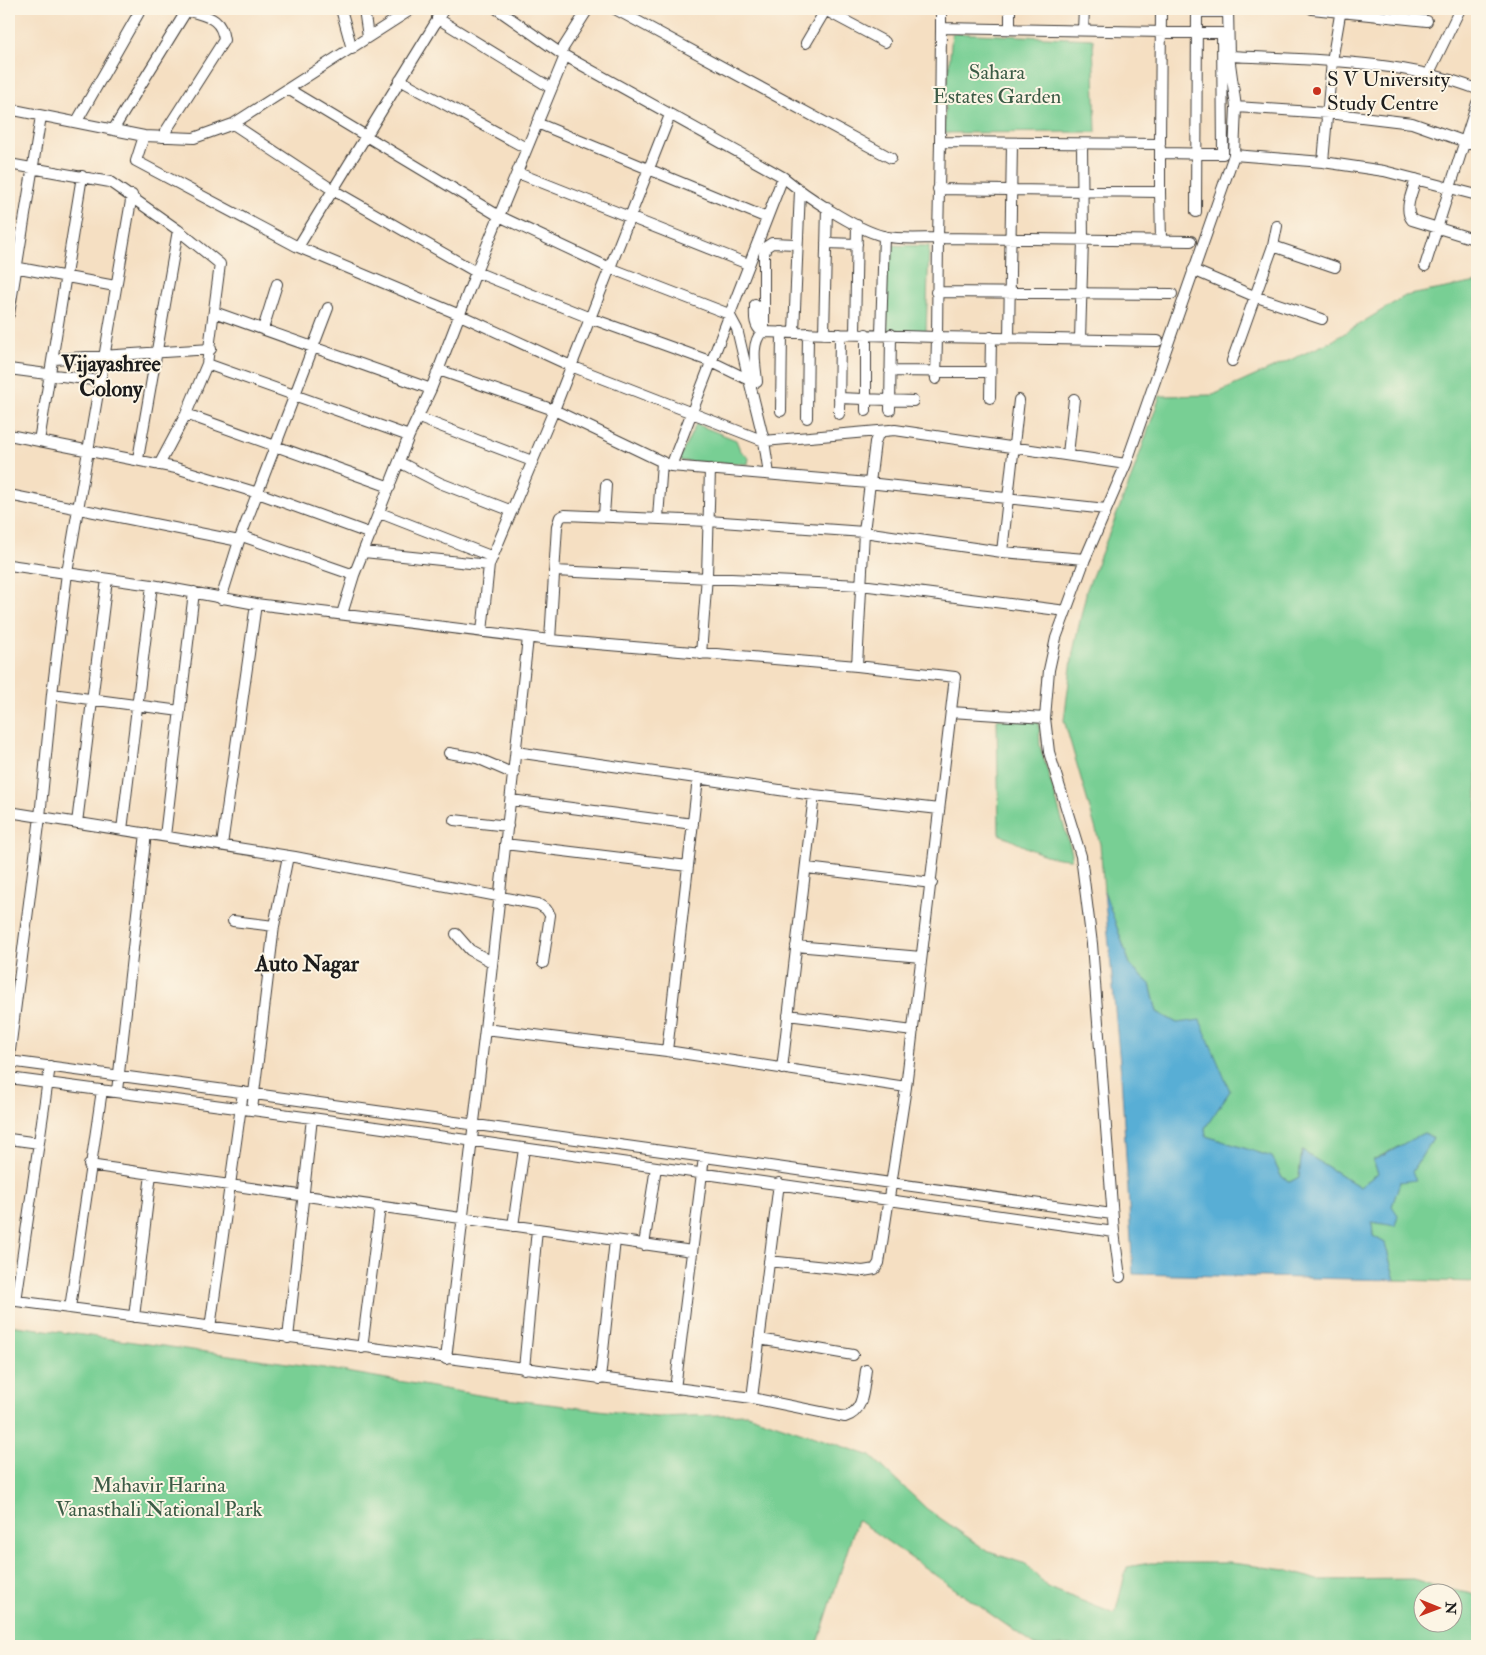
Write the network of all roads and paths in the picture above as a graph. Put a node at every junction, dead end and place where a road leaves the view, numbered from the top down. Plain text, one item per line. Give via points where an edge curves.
1 (141, 9) edge
2 (186, 9) edge
3 (341, 9) edge
4 (364, 9) edge
5 (392, 9) edge
6 (412, 9) edge
7 (444, 9) edge
8 (497, 9) edge
9 (588, 9) edge
10 (615, 9) edge
11 (825, 9) edge
12 (941, 9) edge
13 (1010, 9) edge
14 (1084, 9) edge
15 (1161, 9) edge
16 (1312, 9) edge
17 (1460, 9) edge
18 (1197, 10) edge
19 (1340, 10) edge
20 (1226, 11) edge
21 (437, 18) junction
22 (393, 20) junction
23 (1426, 21) dead end
24 (941, 28) junction
25 (1010, 29) junction
26 (1083, 30) junction
27 (1161, 31) junction
28 (1197, 32) junction
29 (368, 37) junction
30 (885, 42) dead end
31 (806, 43) dead end
32 (352, 49) junction
33 (562, 54) junction
34 (1229, 56) junction
35 (1332, 62) junction
36 (1428, 75) junction
37 (400, 80) junction
38 (551, 88) junction
39 (288, 89) junction
40 (1477, 89) edge
41 (1477, 103) edge
42 (1236, 107) junction
43 (9, 109) edge
44 (1328, 113) junction
45 (670, 115) junction
46 (41, 116) junction
47 (77, 121) junction
48 (232, 124) junction
49 (537, 124) junction
50 (113, 130) junction
51 (366, 135) junction
52 (144, 136) junction
53 (162, 138) junction
54 (940, 142) junction
55 (1465, 142) junction
56 (1012, 143) junction
57 (1082, 144) junction
58 (1477, 146) edge
59 (526, 148) junction
60 (1160, 148) junction
61 (1196, 153) junction
62 (1234, 155) junction
63 (890, 158) dead end
64 (1324, 162) junction
65 (9, 164) edge
66 (32, 167) junction
67 (649, 171) junction
68 (518, 173) junction
69 (82, 176) junction
70 (783, 177) junction
71 (1416, 179) junction
72 (938, 188) junction
73 (1449, 188) junction
74 (333, 190) junction
75 (800, 190) junction
76 (1012, 190) junction
77 (1083, 191) junction
78 (1160, 192) junction
79 (132, 195) junction
80 (1477, 195) edge
81 (827, 207) junction
82 (1196, 212) dead end
83 (499, 216) junction
84 (631, 216) junction
85 (768, 218) junction
86 (858, 225) junction
87 (1277, 226) dead end
88 (1437, 229) junction
89 (178, 230) junction
90 (884, 236) junction
91 (938, 238) junction
92 (1012, 240) junction
93 (1083, 240) junction
94 (1477, 240) edge
95 (1161, 241) junction
96 (1191, 241) dead end
97 (826, 243) junction
98 (796, 244) junction
99 (857, 244) junction
100 (298, 246) junction
101 (1273, 246) junction
102 (748, 264) junction
103 (13, 266) edge
104 (1425, 266) dead end
105 (1335, 267) dead end
106 (610, 268) junction
107 (1193, 270) junction
108 (476, 272) junction
109 (66, 277) junction
110 (277, 284) dead end
111 (115, 286) junction
112 (936, 292) junction
113 (1011, 293) junction
114 (1080, 293) junction
115 (1172, 294) dead end
116 (1254, 296) junction
117 (756, 305) dead end
118 (328, 308) dead end
119 (214, 312) junction
120 (9, 314) edge
121 (729, 314) junction
122 (460, 315) junction
123 (590, 318) junction
124 (1322, 319) dead end
125 (263, 329) junction
126 (763, 332) junction
127 (782, 332) junction
128 (794, 332) junction
129 (808, 333) junction
130 (824, 334) junction
131 (840, 334) junction
132 (855, 334) junction
133 (866, 334) junction
134 (886, 334) junction
135 (937, 337) junction
136 (991, 338) junction
137 (1010, 338) junction
138 (1080, 339) junction
139 (1158, 341) dead end
140 (312, 347) junction
141 (210, 349) junction
142 (157, 352) junction
143 (104, 354) junction
144 (54, 359) junction
145 (1232, 361) dead end
146 (712, 362) junction
147 (207, 364) junction
148 (571, 366) junction
149 (9, 369) edge
150 (439, 370) junction
151 (890, 370) junction
152 (990, 372) junction
153 (51, 373) junction
154 (936, 375) junction
155 (100, 381) junction
156 (753, 381) junction
157 (431, 389) junction
158 (294, 396) junction
159 (839, 398) junction
160 (990, 398) dead end
161 (866, 399) junction
162 (1074, 399) dead end
163 (1019, 400) dead end
164 (913, 401) dead end
165 (890, 405) junction
166 (554, 410) junction
167 (781, 411) dead end
168 (866, 411) dead end
169 (186, 414) junction
170 (692, 414) junction
171 (839, 414) dead end
172 (419, 418) junction
173 (807, 418) dead end
174 (890, 430) junction
175 (9, 435) edge
176 (409, 436) junction
177 (39, 441) junction
178 (764, 441) junction
179 (276, 446) junction
180 (1013, 446) junction
181 (88, 450) junction
182 (1068, 454) junction
183 (138, 459) junction
184 (532, 461) junction
185 (399, 462) junction
186 (667, 464) junction
187 (1126, 464) junction
188 (159, 465) junction
189 (710, 469) junction
190 (769, 474) junction
191 (868, 483) junction
192 (606, 485) dead end
193 (390, 487) junction
194 (258, 493) junction
195 (9, 495) edge
196 (1008, 500) junction
197 (79, 508) junction
198 (1106, 509) junction
199 (512, 511) junction
200 (380, 513) junction
201 (604, 516) junction
202 (658, 518) junction
203 (708, 521) junction
204 (864, 532) junction
205 (370, 534) junction
206 (241, 539) junction
207 (364, 552) junction
208 (1002, 552) junction
209 (1084, 559) junction
210 (491, 561) junction
211 (9, 565) edge
212 (554, 571) junction
213 (67, 573) junction
214 (354, 575) junction
215 (707, 576) junction
216 (107, 579) junction
217 (152, 585) junction
218 (861, 585) junction
219 (194, 592) junction
220 (221, 599) junction
221 (256, 604) junction
222 (1066, 611) junction
223 (342, 614) junction
224 (482, 632) junction
225 (528, 638) junction
226 (550, 640) junction
227 (701, 654) junction
228 (857, 666) junction
229 (52, 694) junction
230 (92, 700) junction
231 (137, 706) junction
232 (180, 711) junction
233 (951, 712) junction
234 (1045, 718) junction
235 (516, 752) junction
236 (449, 753) dead end
237 (514, 774) junction
238 (698, 778) junction
239 (814, 795) junction
240 (511, 800) junction
241 (939, 809) junction
242 (9, 812) edge
243 (40, 817) junction
244 (454, 820) dead end
245 (78, 823) junction
246 (693, 824) junction
247 (508, 826) junction
248 (122, 830) junction
249 (146, 833) junction
250 (165, 836) junction
251 (506, 844) junction
252 (222, 845) junction
253 (288, 856) junction
254 (688, 866) junction
255 (807, 868) junction
256 (932, 883) junction
257 (500, 895) junction
258 (233, 920) dead end
259 (274, 926) junction
260 (456, 934) dead end
261 (796, 946) junction
262 (921, 957) junction
263 (492, 962) junction
264 (543, 963) dead end
265 (788, 1015) junction
266 (485, 1029) junction
267 (913, 1031) junction
268 (668, 1052) junction
269 (9, 1060) edge
270 (50, 1066) junction
271 (782, 1069) junction
272 (118, 1075) junction
273 (9, 1078) edge
274 (46, 1083) junction
275 (906, 1087) junction
276 (102, 1090) junction
277 (117, 1092) junction
278 (243, 1092) junction
279 (255, 1094) junction
280 (241, 1109) junction
281 (252, 1110) junction
282 (312, 1118) junction
283 (472, 1124) junction
284 (9, 1139) edge
285 (470, 1141) junction
286 (39, 1143) junction
287 (524, 1149) junction
288 (704, 1157) junction
289 (90, 1165) junction
290 (656, 1167) junction
291 (151, 1174) junction
292 (702, 1174) junction
293 (779, 1183) junction
294 (891, 1184) junction
295 (230, 1185) junction
296 (304, 1196) junction
297 (888, 1199) junction
298 (380, 1207) junction
299 (1112, 1214) junction
300 (461, 1218) junction
301 (513, 1226) junction
302 (537, 1229) junction
303 (1114, 1232) junction
304 (615, 1240) junction
305 (644, 1245) junction
306 (692, 1251) junction
307 (769, 1261) junction
308 (1120, 1277) dead end
309 (12, 1301) edge
310 (70, 1308) junction
311 (134, 1317) junction
312 (210, 1328) junction
313 (288, 1338) junction
314 (759, 1340) junction
315 (362, 1348) junction
316 (853, 1355) dead end
317 (446, 1359) junction
318 (524, 1369) junction
319 (866, 1370) dead end
320 (600, 1379) junction
321 (675, 1388) junction
322 (752, 1398) junction

1 - 47 street
2 - 50 street
2 - 53 street via 218,23 224,40
3 - 32 street
4 - 29 street
5 - 22 street
6 - 22 street
7 - 21 street
8 - 33 street
9 - 33 street
10 - 63 street
11 - 30 street
11 - 31 street
12 - 24 street
13 - 25 street
14 - 26 street
15 - 27 street
16 - 19 street
17 - 36 street
18 - 20 street
18 - 28 street
19 - 23 street
19 - 35 street
20 - 34 street
21 - 37 street
21 - 38 street
22 - 29 street
24 - 25 street
24 - 54 street
25 - 26 street
26 - 27 street
27 - 28 street
27 - 60 street
28 - 61 street
28 - 61 street via 1222,33 1223,154
29 - 32 street
32 - 39 street
33 - 38 street
33 - 45 street
34 - 35 street
34 - 42 street
35 - 36 street
35 - 44 street
36 - 40 street
37 - 51 street
37 - 59 street
38 - 49 street
39 - 48 street
39 - 51 street
41 - 55 street
42 - 44 street
42 - 62 street
43 - 46 street
44 - 55 street via 1412,123
44 - 64 street
45 - 67 street
45 - 70 street
46 - 47 street
46 - 66 street
47 - 50 street
48 - 53 street via 194,138
48 - 74 street
49 - 59 street
49 - 67 street
50 - 52 street
51 - 74 street
51 - 83 street
52 - 53 street
52 - 100 street via 136,161
54 - 56 street
54 - 72 street
55 - 58 street
55 - 73 street
56 - 57 street
56 - 76 street
57 - 60 street
57 - 77 street
59 - 68 street
60 - 61 street
60 - 78 street
61 - 82 street
62 - 64 street
62 - 107 street
64 - 71 street
65 - 66 street
66 - 69 street
66 - 103 street
67 - 84 street
67 - 85 street
68 - 83 street
68 - 84 street
69 - 79 street via 110,182
69 - 109 street
70 - 75 street
70 - 85 street
71 - 73 street
71 - 88 street via 1408,216
72 - 76 street
72 - 91 street
73 - 80 street
73 - 88 street
74 - 100 street
74 - 108 street
75 - 81 street
75 - 98 street
76 - 77 street
76 - 92 street
77 - 78 street
77 - 93 street
78 - 95 street
79 - 89 street
79 - 111 street
81 - 86 street
81 - 97 street
83 - 106 street
83 - 108 street
84 - 102 street
84 - 106 street
85 - 102 street
86 - 90 street
86 - 99 street
87 - 101 street
88 - 94 street
88 - 104 street
89 - 119 street via 220,264
89 - 142 street
90 - 91 street
90 - 134 street
91 - 92 street
91 - 112 street
92 - 93 street
92 - 113 street
93 - 95 street
93 - 114 street
95 - 96 street
97 - 99 street
97 - 130 street
98 - 126 street via 772,242 766,247
98 - 128 street
99 - 132 street
100 - 122 street
101 - 105 street
101 - 116 street
102 - 121 street
103 - 109 street
103 - 120 street
106 - 121 street
106 - 123 street
107 - 116 street
107 - 187 street
108 - 122 street
108 - 123 street
109 - 111 street
109 - 144 street
110 - 125 street
111 - 143 street
112 - 113 street
112 - 135 street
113 - 114 street
113 - 137 street
114 - 115 street
114 - 138 street
116 - 124 street
116 - 145 street
117 - 126 street via 755,321
118 - 140 street
119 - 125 street
119 - 141 street
121 - 146 street
121 - 156 street
122 - 148 street
122 - 150 street
123 - 146 street
123 - 148 street
125 - 140 street
126 - 127 street
126 - 156 street via 757,337
127 - 128 street
127 - 167 street
128 - 129 street
129 - 130 street
129 - 173 street
130 - 131 street
131 - 132 street
131 - 159 street
132 - 133 street
133 - 134 street
133 - 161 street
134 - 135 street
134 - 151 street
135 - 136 street
135 - 154 street
136 - 137 street
136 - 152 street
137 - 138 street
138 - 139 street
140 - 157 street
140 - 158 street
141 - 142 street
141 - 147 street
142 - 143 street
142 - 183 street
143 - 144 street
143 - 155 street
144 - 153 street
146 - 156 street
146 - 170 street
147 - 158 street
147 - 169 street
148 - 166 street
148 - 170 street
149 - 153 street
150 - 157 street
150 - 166 street
151 - 154 street
151 - 165 street
152 - 154 street
152 - 160 street
153 - 155 street
153 - 177 street
155 - 181 street
156 - 178 street
157 - 172 street
158 - 176 street
158 - 179 street
159 - 161 street
159 - 171 street
161 - 165 street
161 - 168 street
162 - 182 street
163 - 180 street
164 - 165 street
166 - 184 street
166 - 186 street
169 - 179 street
169 - 188 street
170 - 178 street
170 - 186 street
172 - 176 street
172 - 184 street
174 - 178 street
174 - 180 street
174 - 191 street via 878,435 874,442
175 - 177 street
176 - 185 street
177 - 181 street
178 - 190 street
179 - 193 street
179 - 194 street
180 - 182 street
180 - 196 street
181 - 183 street
181 - 197 street
182 - 187 street
183 - 188 street
184 - 199 street
185 - 193 street
185 - 199 street via 440,483
186 - 189 street
186 - 202 street
187 - 198 street
188 - 194 street
189 - 190 street
189 - 203 street
190 - 191 street
191 - 196 street
191 - 204 street
192 - 201 street
193 - 200 street
194 - 205 street
194 - 206 street
195 - 197 street
196 - 198 street
196 - 208 street
197 - 206 street
197 - 213 street
198 - 209 street
199 - 210 street
200 - 205 street
200 - 210 street
201 - 202 street
201 - 212 street via 560,517
202 - 203 street
203 - 204 street
203 - 215 street
204 - 208 street
204 - 218 street
205 - 207 street
206 - 214 street
206 - 220 street
207 - 210 street
207 - 214 street
208 - 209 street
209 - 222 street
210 - 224 street
211 - 213 street
212 - 215 street
212 - 226 street
213 - 216 street
213 - 229 street
214 - 223 street
215 - 218 street
215 - 227 street
216 - 217 street
216 - 230 street
217 - 219 street
217 - 231 street
218 - 222 street
218 - 228 street
219 - 220 street
219 - 232 street
220 - 221 street
221 - 223 street
221 - 252 street
222 - 234 street via 1049,670
223 - 224 street
224 - 225 street
225 - 226 street
225 - 235 street
226 - 227 street
227 - 228 street
228 - 233 street via 955,677
229 - 230 street
229 - 243 street
230 - 231 street
230 - 245 street
231 - 232 street
231 - 248 street
232 - 250 street
233 - 234 street
233 - 241 street
234 - 299 street via 1052,767 1081,856 1092,944
235 - 237 street
235 - 238 street
236 - 237 street via 477,758
237 - 240 street
238 - 239 street
238 - 246 street
239 - 241 street
239 - 255 street
240 - 246 street
240 - 247 street
241 - 256 street
242 - 243 street
243 - 245 street
243 - 269 street
244 - 247 street
245 - 248 street
246 - 254 street
247 - 251 street
248 - 249 street
249 - 250 street
249 - 272 street
250 - 252 street
251 - 254 street
251 - 257 street
252 - 253 street
253 - 257 street
253 - 259 street
254 - 268 street
255 - 256 street
255 - 261 street
256 - 262 street
257 - 263 street
257 - 264 street via 538,904 550,915
258 - 259 street
259 - 279 street
260 - 263 street via 470,950
261 - 262 street
261 - 265 street
262 - 267 street
263 - 266 street
265 - 267 street
265 - 271 street
266 - 268 street
266 - 283 street
267 - 275 street
268 - 271 street
269 - 270 street
270 - 272 street
270 - 274 street
271 - 275 street
272 - 277 street
272 - 278 street
273 - 274 street
274 - 276 street
274 - 286 street
275 - 294 street
276 - 277 street
276 - 289 street
277 - 280 street
278 - 279 street
278 - 280 street
279 - 281 street
279 - 283 street
280 - 281 street
280 - 295 street
281 - 282 street
282 - 285 street
282 - 296 street
283 - 285 street
283 - 288 street
284 - 286 street
285 - 287 street
285 - 300 street
286 - 309 street
287 - 290 street
287 - 301 street
288 - 292 street
288 - 294 street
289 - 291 street
289 - 310 street
290 - 292 street
290 - 305 street
291 - 295 street
291 - 311 street
292 - 293 street
292 - 306 street
293 - 297 street
293 - 307 street
294 - 297 street
294 - 299 street
295 - 296 street
295 - 312 street
296 - 298 street
296 - 313 street
297 - 303 street
297 - 307 street via 879,1263 875,1269 863,1271
298 - 300 street
298 - 315 street
299 - 303 street
300 - 301 street
300 - 317 street
301 - 302 street
302 - 304 street
302 - 318 street
303 - 308 street
304 - 305 street
304 - 320 street
305 - 306 street
306 - 321 street
307 - 314 street
309 - 310 street
310 - 311 street
311 - 312 street
312 - 313 street
313 - 315 street
314 - 316 street
314 - 322 street
315 - 317 street
317 - 318 street
318 - 320 street
319 - 322 street via 860,1408 854,1415 845,1417
320 - 321 street
321 - 322 street

